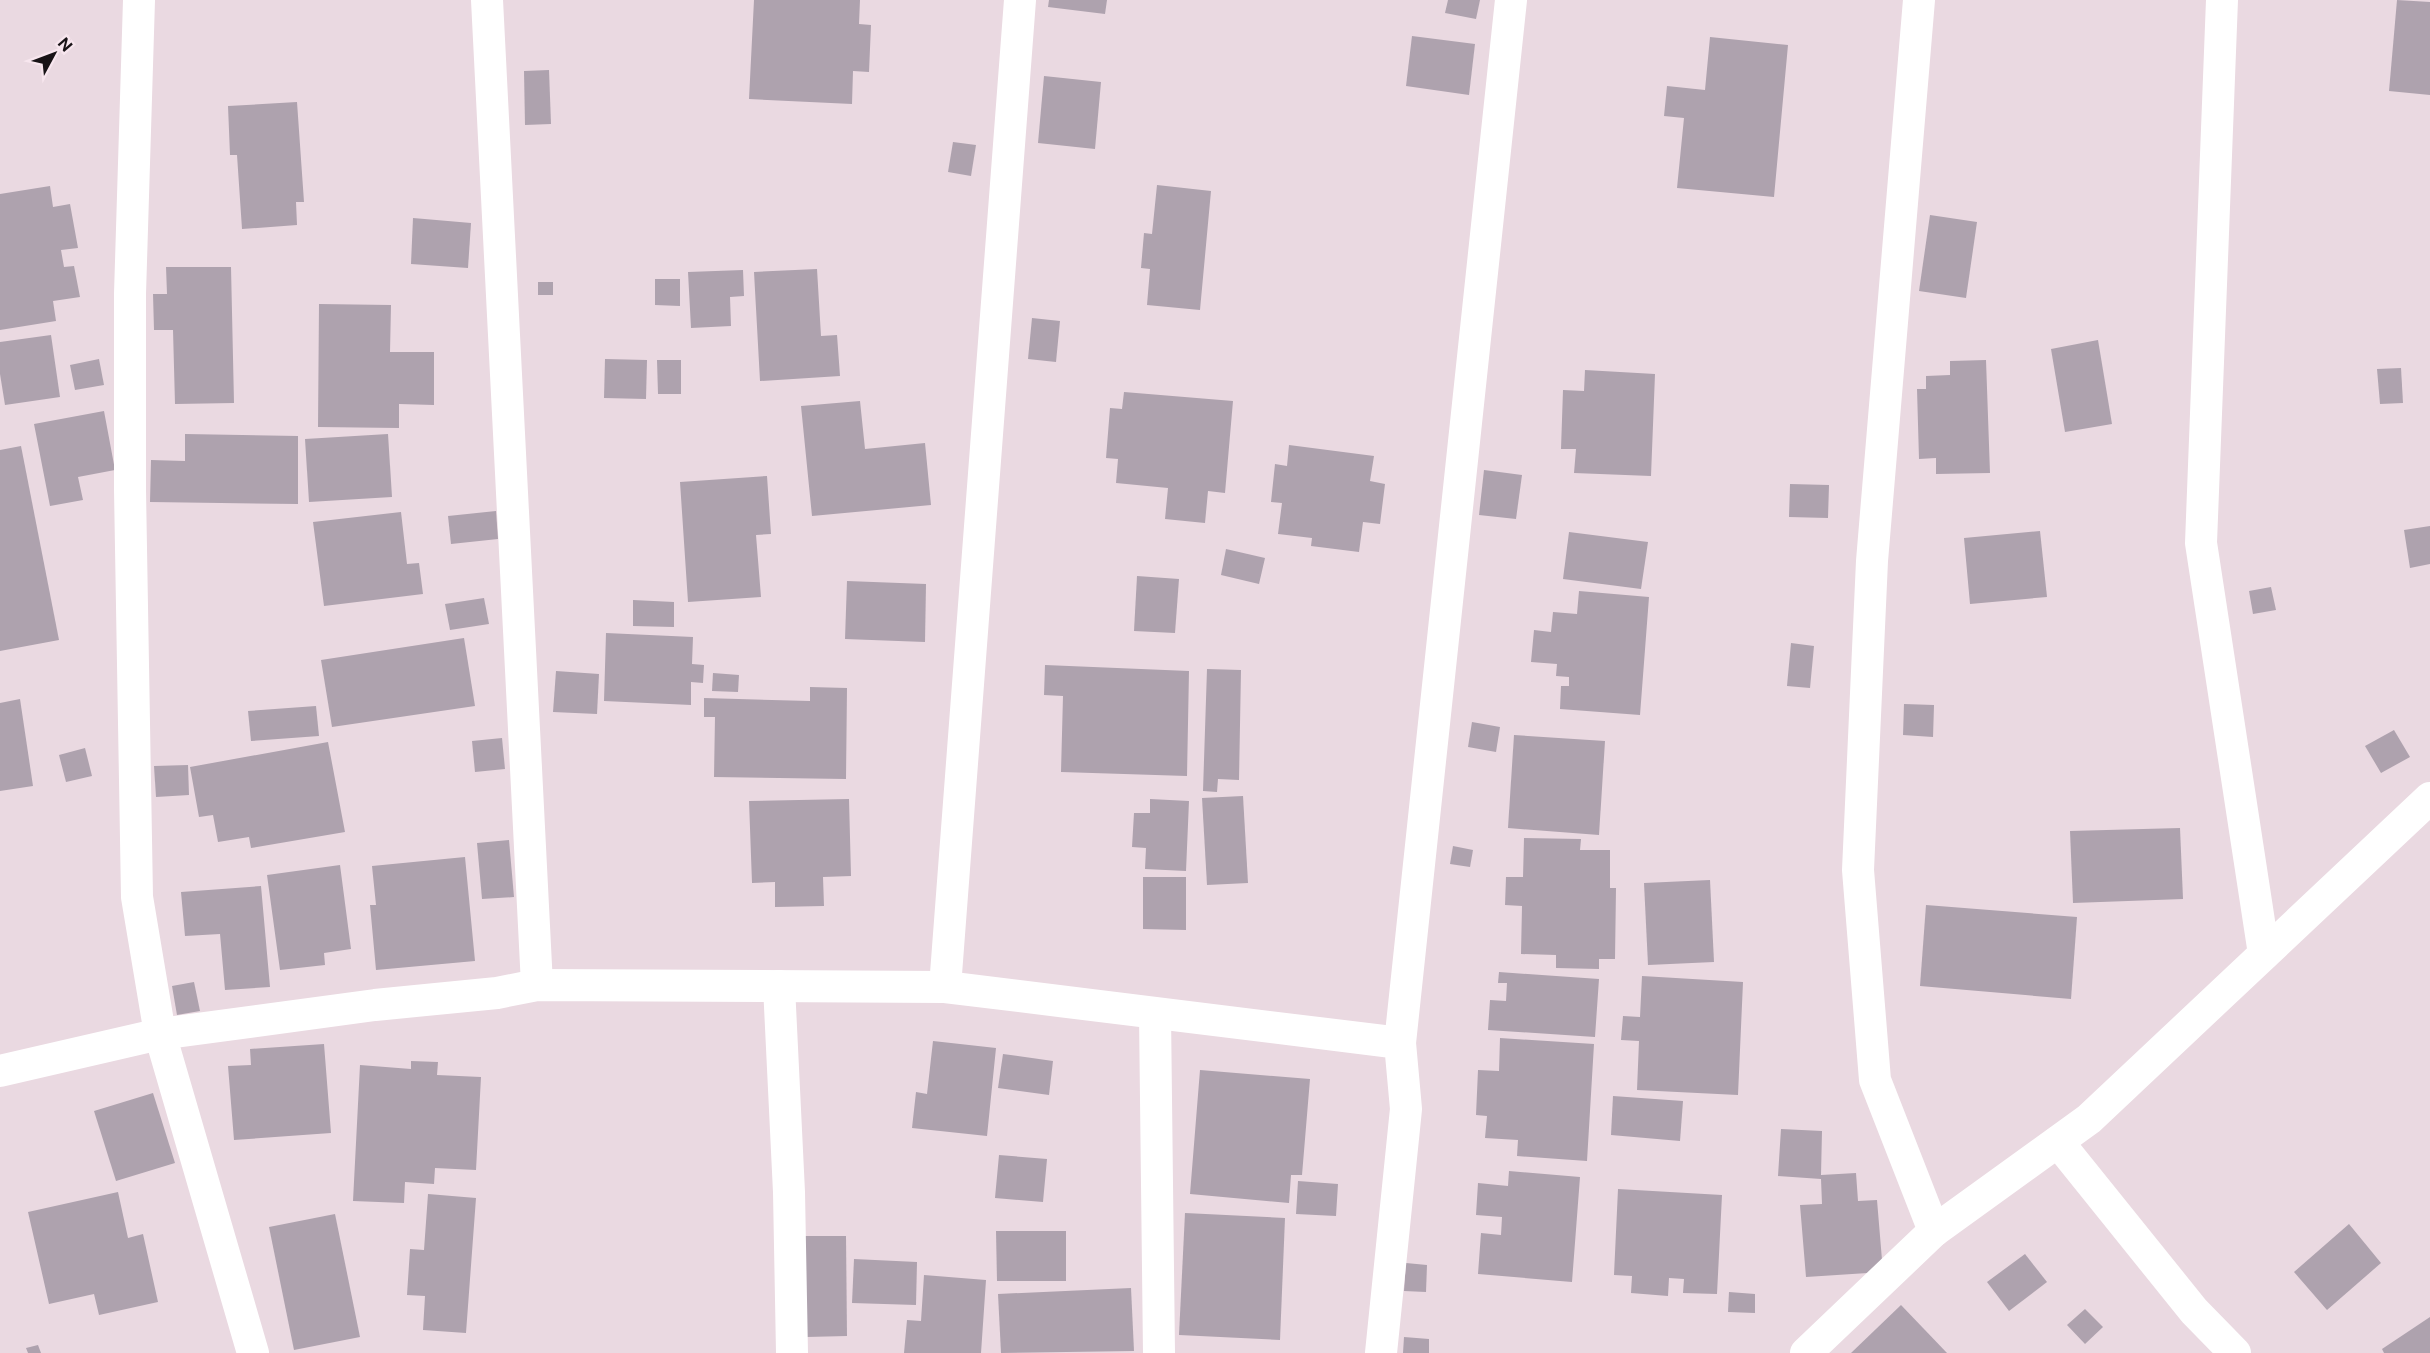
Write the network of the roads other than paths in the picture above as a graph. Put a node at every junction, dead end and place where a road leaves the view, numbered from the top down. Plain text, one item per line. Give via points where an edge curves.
1 (139, 0) edge
2 (487, 0) edge
3 (1020, 0) edge
4 (1511, 0) edge
5 (1919, 0) edge
6 (2222, 0) edge
7 (2425, 812) edge
8 (2264, 954) junction
9 (537, 985) junction
10 (779, 986) junction
11 (945, 987) junction
12 (1155, 1014) junction
13 (160, 1034) junction
14 (1400, 1043) junction
15 (0, 1071) edge
16 (2058, 1142) junction
17 (1934, 1231) junction
18 (253, 1353) edge
19 (792, 1353) edge
20 (1160, 1353) edge
21 (1381, 1353) edge
22 (1806, 1353) edge
23 (2235, 1353) edge

1 - 13 street via 130,294 137,897
2 - 9 street
3 - 11 street
4 - 14 street
5 - 17 street via 1872,561 1858,870 1875,1080
6 - 8 street via 2201,543
7 - 8 street
8 - 16 street via 2089,1119
9 - 10 street
9 - 13 street
10 - 11 street
10 - 19 street
11 - 12 street
12 - 14 street
12 - 20 street
13 - 15 street
13 - 18 street
14 - 21 street via 1406,1109
16 - 17 street
16 - 23 street via 2194,1311
17 - 22 street

